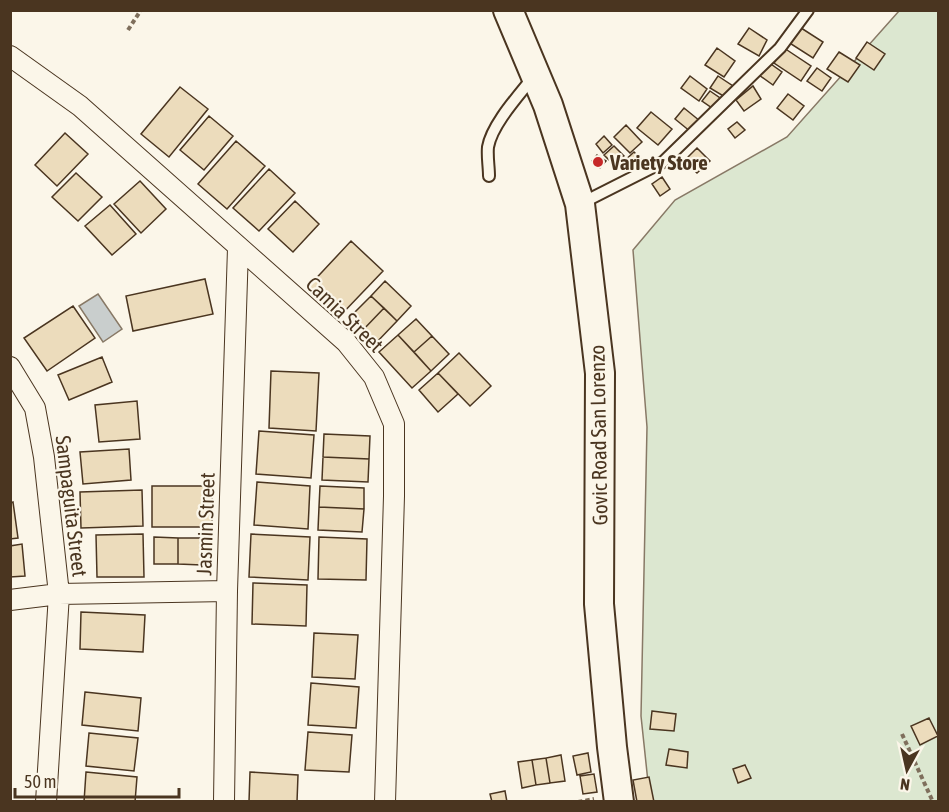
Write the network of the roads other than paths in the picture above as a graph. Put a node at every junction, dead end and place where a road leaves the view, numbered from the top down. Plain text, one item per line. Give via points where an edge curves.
1 (508, 10) edge
2 (808, 10) edge
3 (10, 56) edge
4 (535, 76) junction
5 (489, 176) dead end
6 (580, 204) junction
7 (238, 248) junction
8 (10, 367) edge
9 (227, 591) junction
10 (59, 594) junction
11 (10, 600) edge
12 (46, 801) edge
13 (224, 801) edge
14 (385, 801) edge
15 (619, 801) edge

1 - 4 main road, Govic Road San Lorenzo
2 - 6 lane via 780,48 663,162
3 - 7 street, Camia Street via 80,106
4 - 5 lane via 495,129 488,147
4 - 6 main road, Govic Road San Lorenzo
6 - 15 main road, Govic Road San Lorenzo via 600,373 599,604
7 - 9 street, Jasmin Street
7 - 14 street, Camia Street via 346,342 374,377 394,423
8 - 10 street, Sampaguita Street via 35,408
9 - 10 street
9 - 13 street, Jasmin Street
10 - 11 street
10 - 12 street, Sampaguita Street

